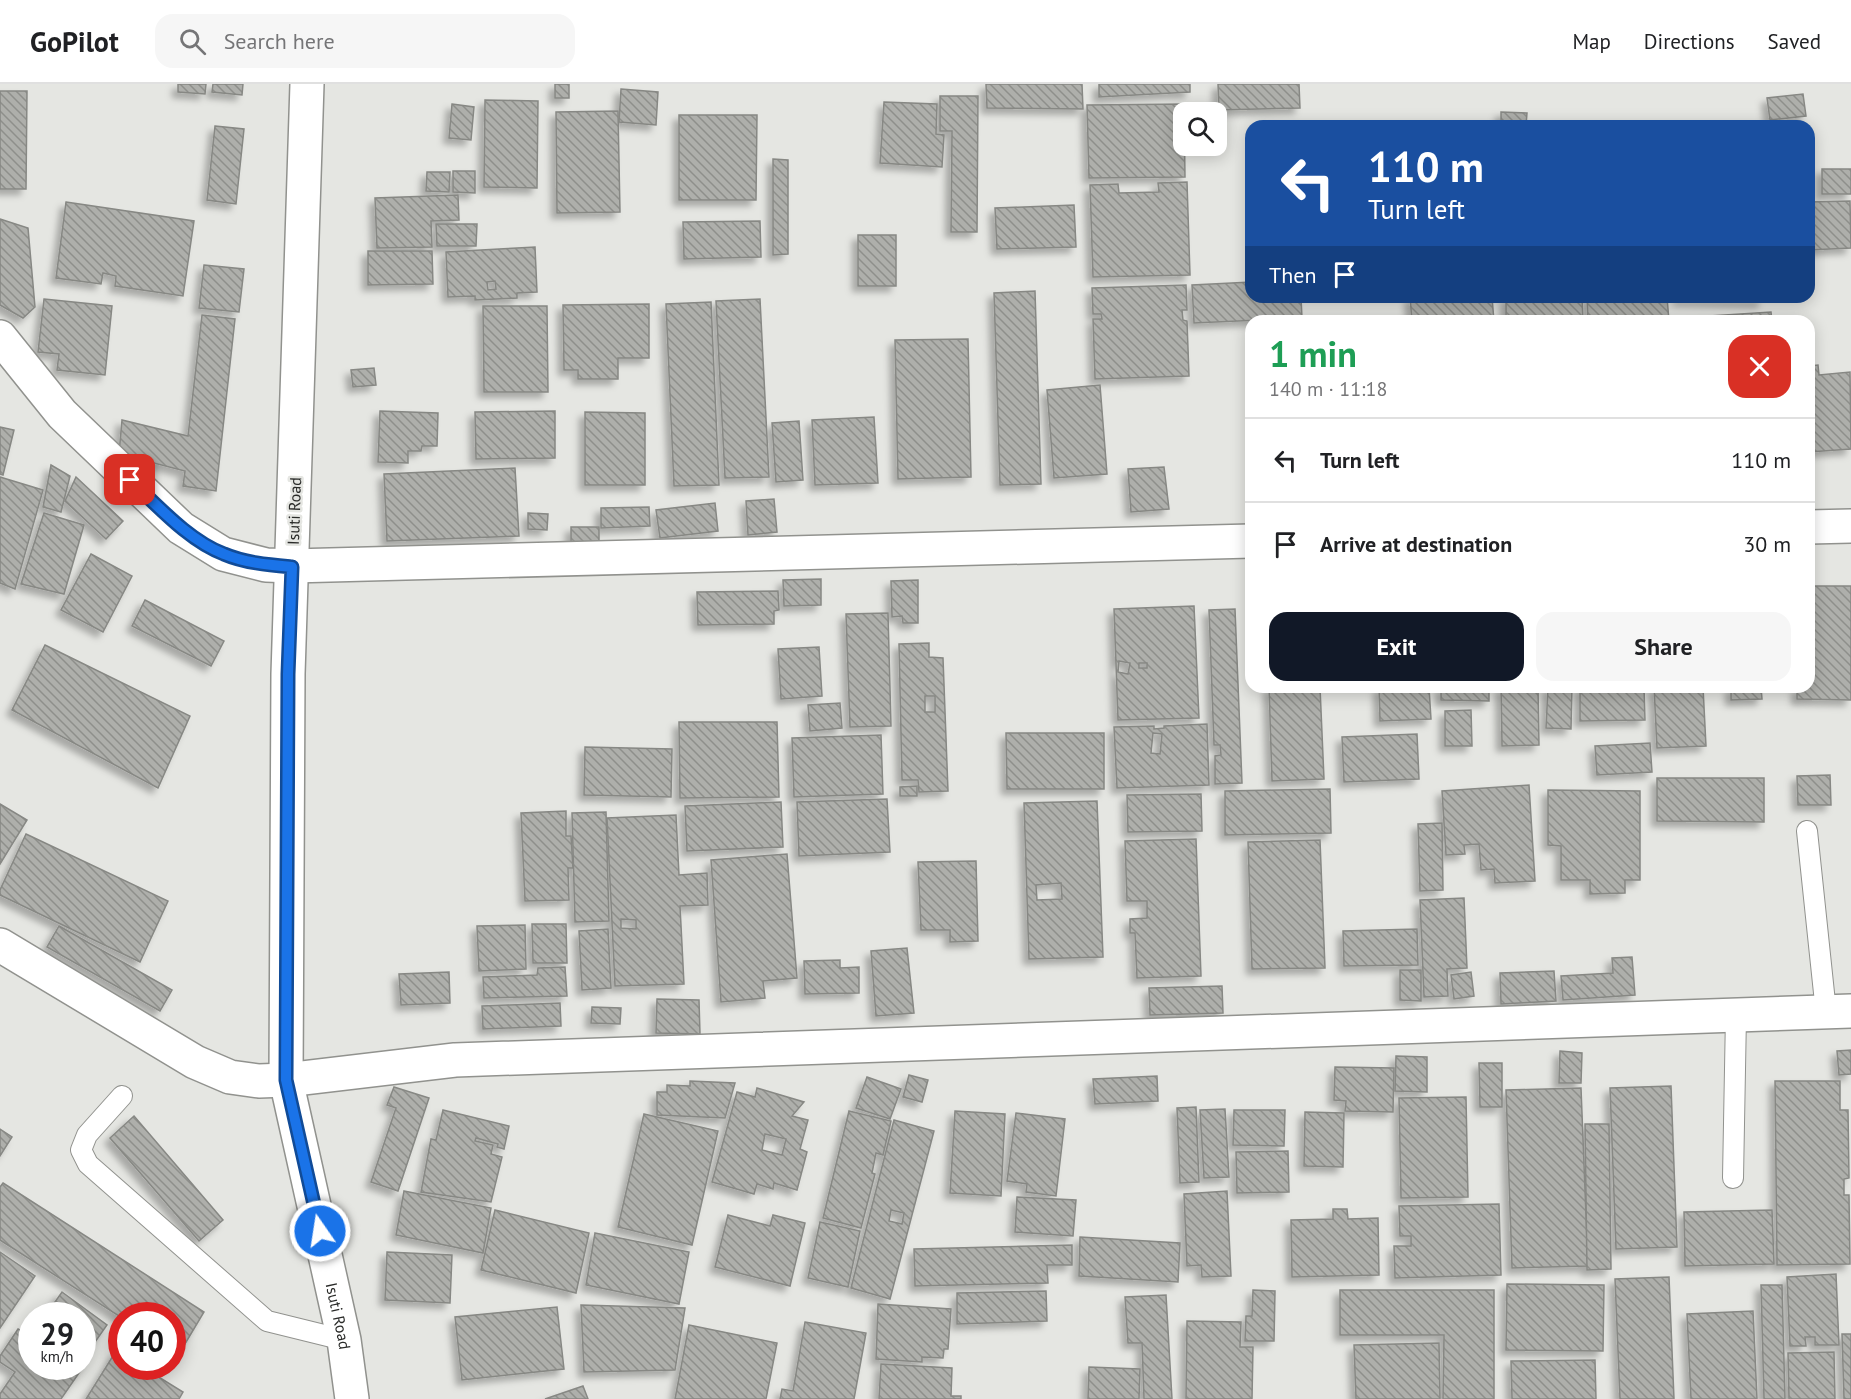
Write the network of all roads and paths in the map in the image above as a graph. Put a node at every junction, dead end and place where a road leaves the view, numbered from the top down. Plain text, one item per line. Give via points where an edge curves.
1 (307, 84) edge
2 (0, 337) edge
3 (1851, 526) edge
4 (1815, 527) edge
5 (1245, 541) edge
6 (292, 567) junction
7 (1807, 831) dead end
8 (0, 945) edge
9 (1838, 1012) edge
10 (1736, 1015) junction
11 (286, 1080) junction
12 (122, 1096) dead end
13 (1733, 1178) dead end
14 (344, 1340) junction
15 (352, 1399) edge

1 - 6 street, Isuti Road
2 - 6 street via 62,414 181,528 223,554
3 - 4 street
5 - 6 street
6 - 11 street, Isuti Road
7 - 9 lane
8 - 11 street via 195,1062 230,1077
9 - 10 street
10 - 11 street via 455,1060
10 - 13 lane
11 - 14 street, Isuti Road
12 - 14 lane via 87,1135 81,1150 88,1164 267,1322
14 - 15 street, Isuti Road

